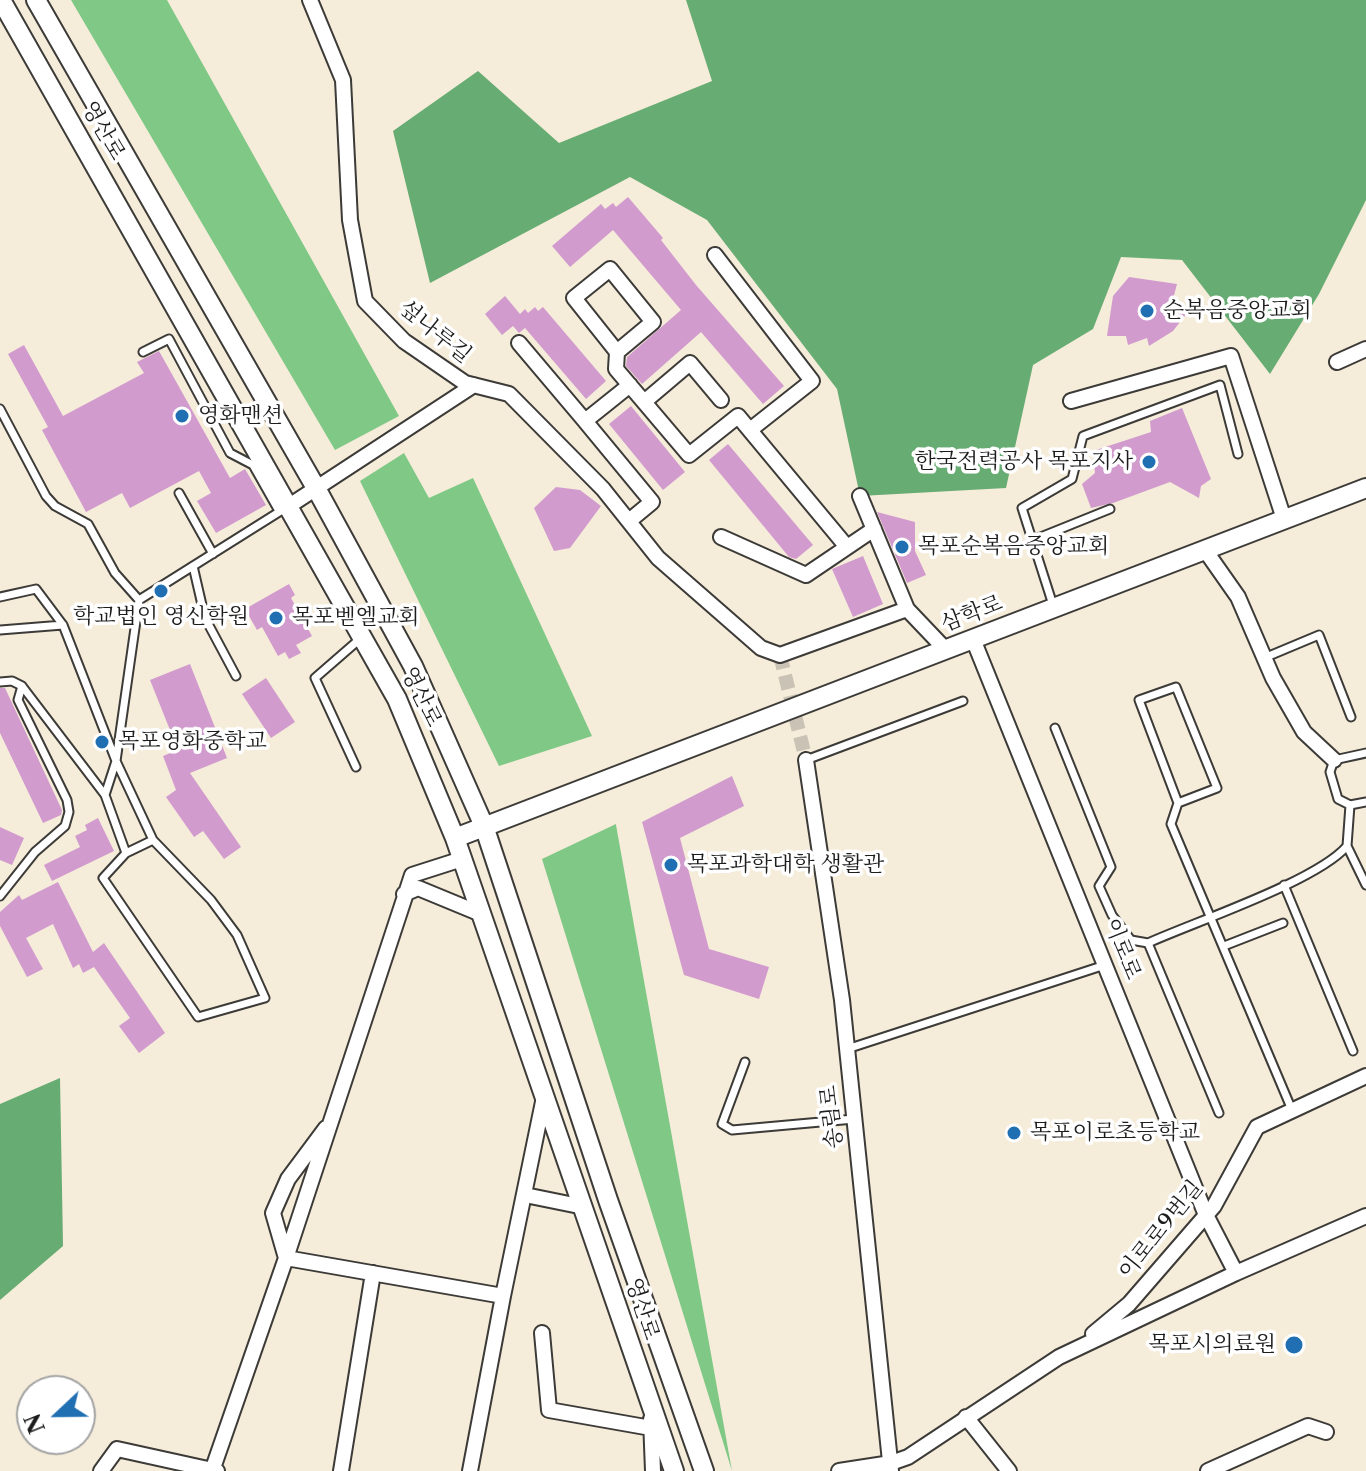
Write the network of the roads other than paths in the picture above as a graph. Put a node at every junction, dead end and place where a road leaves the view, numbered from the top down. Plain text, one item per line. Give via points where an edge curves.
1 (1, 0) edge
2 (36, 0) edge
3 (310, 0) edge
4 (715, 255) dead end
5 (519, 343) dead end
6 (1366, 349) edge
7 (143, 352) dead end
8 (617, 352) junction
9 (1337, 362) dead end
10 (474, 385) junction
11 (630, 385) junction
12 (721, 400) dead end
13 (1071, 401) dead end
14 (644, 402) junction
15 (0, 409) edge
16 (585, 421) junction
17 (750, 430) junction
18 (1238, 454) dead end
19 (316, 488) junction
20 (1366, 488) edge
21 (179, 493) dead end
22 (860, 496) dead end
23 (284, 508) junction
24 (1110, 509) dead end
25 (1284, 519) junction
26 (629, 521) junction
27 (874, 529) junction
28 (721, 537) dead end
29 (1033, 540) junction
30 (847, 547) junction
31 (1205, 550) junction
32 (213, 554) junction
33 (193, 566) junction
34 (0, 597) edge
35 (139, 600) junction
36 (1053, 608) junction
37 (907, 609) junction
38 (63, 625) junction
39 (0, 630) edge
40 (362, 636) junction
41 (973, 639) junction
42 (946, 650) junction
43 (1264, 658) junction
44 (236, 676) dead end
45 (0, 682) edge
46 (22, 686) junction
47 (963, 701) dead end
48 (1351, 717) dead end
49 (1055, 728) dead end
50 (1366, 753) edge
51 (806, 760) joint
52 (1334, 760) junction
53 (116, 761) junction
54 (356, 767) dead end
55 (105, 795) junction
56 (1366, 802) edge
57 (1178, 803) junction
58 (1350, 805) junction
59 (484, 826) junction
60 (455, 838) junction
61 (153, 840) junction
62 (1347, 846) junction
63 (126, 853) junction
64 (462, 859) junction
65 (1284, 885) junction
66 (1366, 885) edge
67 (404, 894) junction
68 (0, 896) edge
69 (481, 914) junction
70 (1211, 915) junction
71 (1283, 923) dead end
72 (1148, 943) junction
73 (1224, 946) junction
74 (1105, 965) junction
75 (847, 1049) junction
76 (1353, 1051) dead end
77 (745, 1062) dead end
78 (1366, 1076) edge
79 (544, 1096) junction
80 (1292, 1110) junction
81 (1219, 1113) dead end
82 (333, 1118) junction
83 (854, 1119) junction
84 (525, 1195) junction
85 (584, 1207) junction
86 (1206, 1215) junction
87 (1366, 1216) edge
88 (286, 1258) junction
89 (373, 1273) junction
90 (1236, 1273) junction
91 (503, 1296) junction
92 (542, 1333) dead end
93 (1059, 1357) junction
94 (635, 1363) junction
95 (966, 1417) junction
96 (651, 1428) junction
97 (1326, 1432) dead end
98 (891, 1467) edge
99 (101, 1471) edge
100 (214, 1471) edge
101 (341, 1471) edge
102 (470, 1471) edge
103 (653, 1471) edge
104 (674, 1471) edge
105 (704, 1471) edge
106 (839, 1471) edge
107 (1009, 1471) edge
108 (1208, 1471) edge

1 - 23 street, 영산로
2 - 19 street, 영산로
3 - 10 street, 섶나루길 via 343,80 350,220 365,301 404,341
4 - 17 street via 812,381
5 - 16 street
6 - 9 street
7 - 23 lane via 169,339 230,453 253,465
8 - 8 street via 574,298 610,269 653,322
8 - 11 street via 616,369
10 - 19 street
10 - 26 street, 섶나루길 via 509,394
11 - 14 street
11 - 16 street
12 - 14 street via 690,363
13 - 25 street via 1231,356
14 - 17 street via 689,455 738,416
15 - 35 lane via 46,496 88,524 115,573
16 - 26 street via 652,502
17 - 30 street
18 - 29 lane via 1220,385 1083,436 1072,479 1022,508
19 - 23 street
19 - 59 street, 영산로 via 413,666
20 - 25 street, 삼학로
21 - 32 lane
22 - 27 street
23 - 32 lane
23 - 40 street, 영산로
24 - 29 lane
25 - 31 street, 삼학로
26 - 37 street, 섶나루길 via 658,558 761,648 780,655
27 - 30 street
27 - 37 street
28 - 30 street via 806,575
29 - 36 lane
31 - 36 street, 삼학로
31 - 43 street via 1238,597
32 - 33 lane
33 - 35 lane
33 - 44 lane via 205,618
34 - 38 lane via 36,589
35 - 53 lane
36 - 41 street, 삼학로
37 - 42 street
38 - 39 lane
38 - 53 lane
40 - 54 lane via 315,678
40 - 60 street, 영산로 via 397,699
41 - 42 street, 삼학로
41 - 74 street, 이로로
42 - 59 street, 삼학로
43 - 48 lane via 1319,635
43 - 52 street via 1304,732
45 - 46 lane
46 - 55 lane
46 - 68 lane via 18,700 69,812 65,826 35,852
47 - 51 lane
49 - 72 lane via 1111,867 1099,886 1131,940
50 - 52 lane
51 - 75 street, 송림로
52 - 58 lane via 1330,772 1338,799
53 - 55 lane
53 - 61 lane
55 - 63 lane
56 - 58 lane
57 - 57 lane via 1139,700 1176,687 1217,788
57 - 70 lane via 1171,824
58 - 62 lane
59 - 60 street
59 - 105 street, 영산로
60 - 64 street, 영산로
61 - 63 lane
61 - 63 lane via 237,935 265,998 198,1017 103,878
62 - 65 lane via 1334,861
62 - 66 lane
64 - 67 street via 412,875
64 - 69 street, 영산로
65 - 70 lane
65 - 76 lane
67 - 69 street via 418,888
67 - 82 street
69 - 79 street, 영산로
70 - 72 lane
70 - 73 lane
71 - 73 lane
72 - 81 lane
73 - 80 lane
74 - 75 lane
74 - 86 street, 이로로
75 - 83 street, 송림로
77 - 83 lane via 722,1124 732,1130
78 - 80 street, 이로로9번길
79 - 84 street
79 - 85 street, 영산로
80 - 86 street, 이로로9번길 via 1257,1127
82 - 88 street
82 - 88 street via 288,1179 273,1213
83 - 98 street, 송림로
84 - 85 street
84 - 91 street
85 - 94 street, 영산로
86 - 90 street, 이로로
86 - 93 street, 이로로9번길 via 1129,1304
87 - 90 street
88 - 89 street
88 - 100 street
89 - 91 street
89 - 101 street
90 - 93 street
91 - 102 street
92 - 96 street via 549,1410
93 - 95 street
94 - 96 street
94 - 104 street, 영산로
95 - 98 street
95 - 107 street
96 - 103 street
97 - 108 street via 1308,1426
98 - 106 street
99 - 100 street via 117,1449

